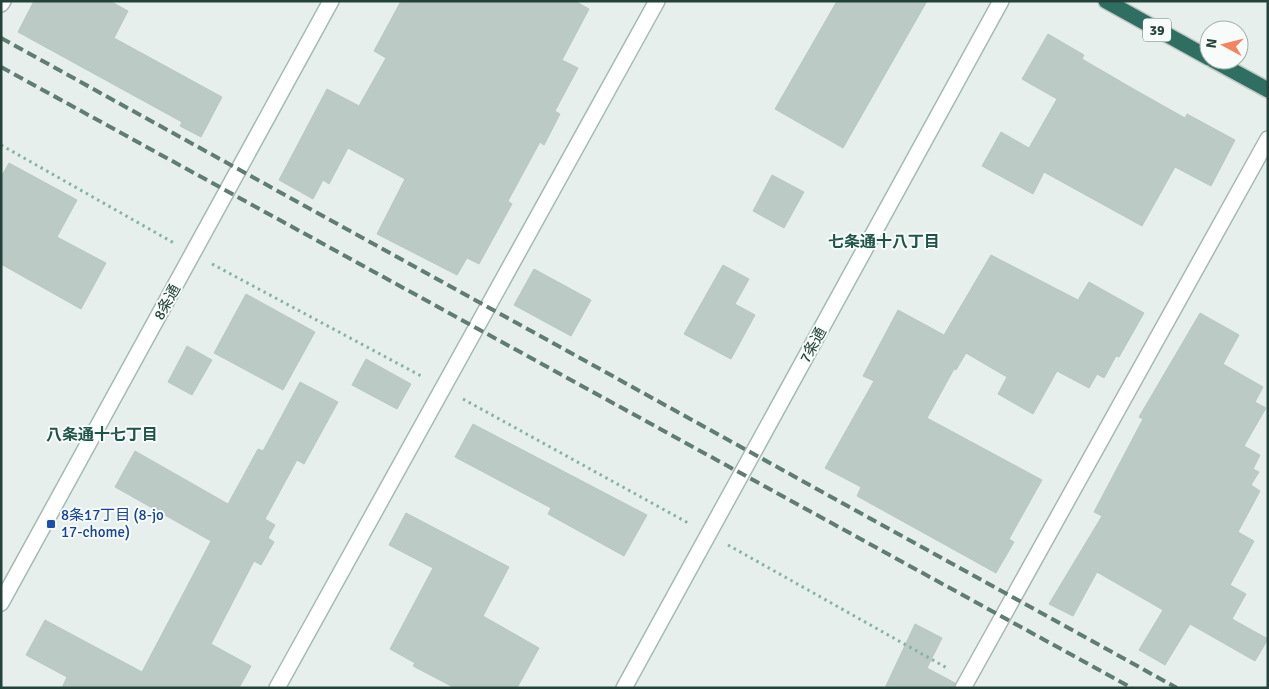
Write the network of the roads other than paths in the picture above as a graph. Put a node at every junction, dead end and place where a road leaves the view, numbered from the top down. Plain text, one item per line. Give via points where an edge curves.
1 (331, 1) edge
2 (657, 1) edge
3 (1001, 1) edge
4 (1106, 1) edge
5 (1199, 52) edge
6 (1231, 70) edge
7 (1268, 90) edge
8 (1268, 139) edge
9 (1, 603) edge
10 (965, 684) edge
11 (277, 688) edge
12 (624, 688) edge

1 - 9 street, 8条通
2 - 11 street
3 - 12 street, 7条通
4 - 5 highway, 39
6 - 7 highway
8 - 10 street

